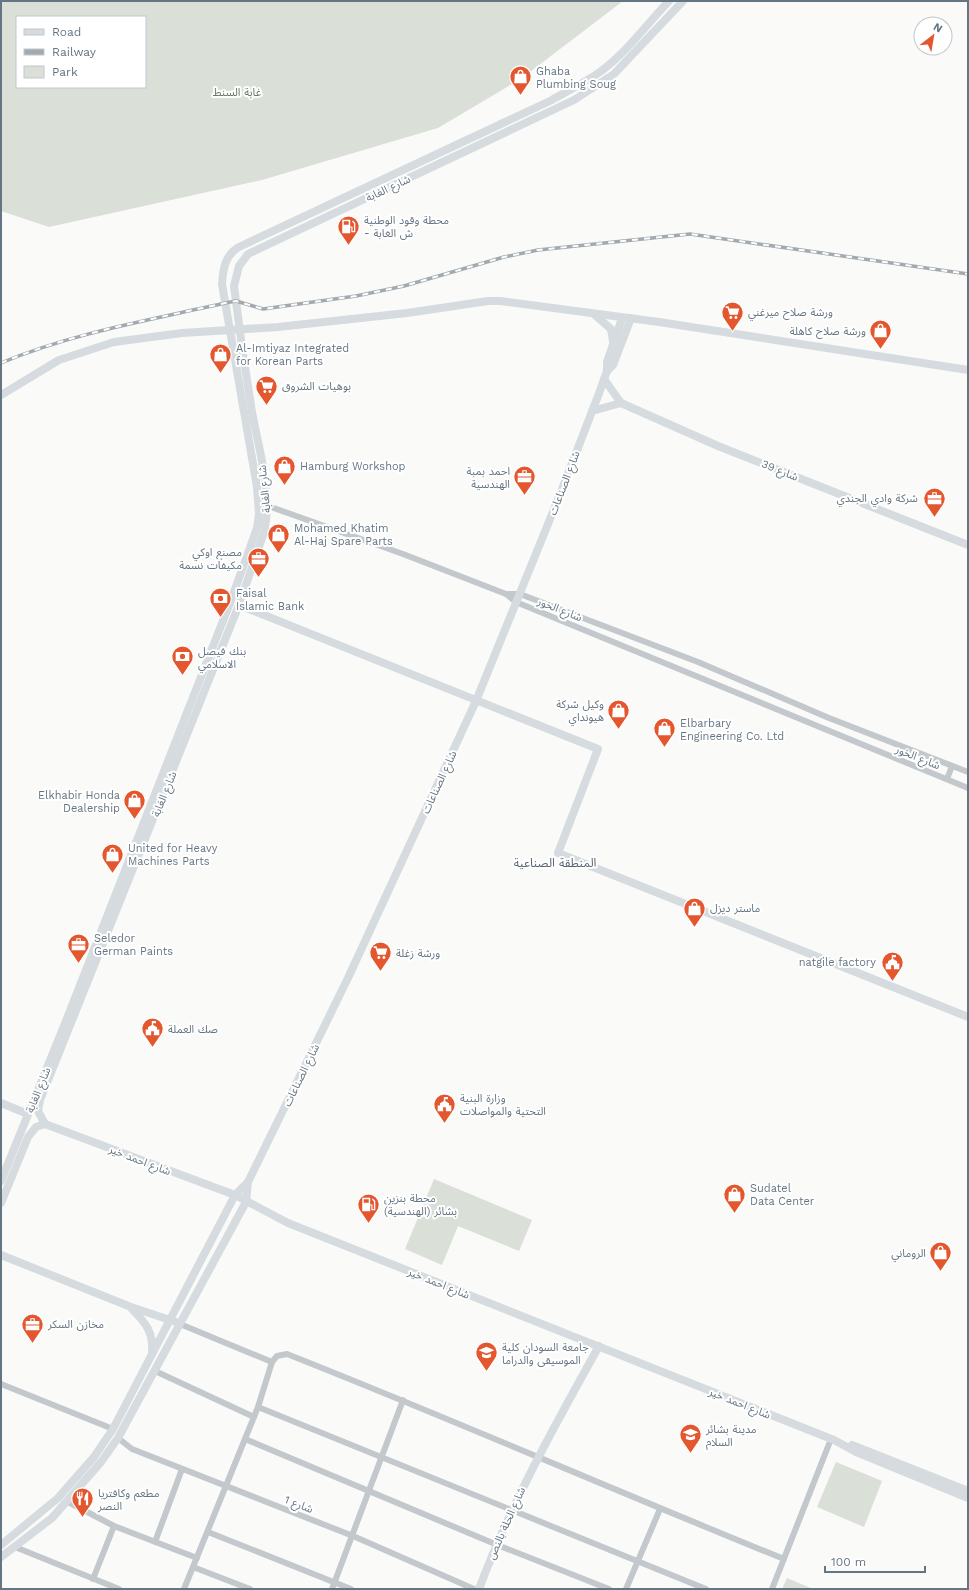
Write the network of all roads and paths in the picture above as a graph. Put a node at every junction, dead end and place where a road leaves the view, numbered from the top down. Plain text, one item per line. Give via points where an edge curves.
1 (669, 1) edge
2 (683, 1) edge
3 (594, 314) junction
4 (622, 318) junction
5 (631, 318) junction
6 (240, 329) junction
7 (231, 330) junction
8 (612, 348) junction
9 (968, 370) edge
10 (607, 371) junction
11 (604, 379) junction
12 (1, 394) edge
13 (621, 403) junction
14 (592, 411) junction
15 (268, 506) junction
16 (968, 545) edge
17 (506, 594) junction
18 (520, 594) junction
19 (516, 602) junction
20 (239, 605) junction
21 (698, 662) junction
22 (693, 674) junction
23 (476, 701) junction
24 (952, 766) junction
25 (968, 772) edge
26 (947, 779) junction
27 (968, 788) edge
28 (968, 1017) edge
29 (1, 1103) edge
30 (28, 1114) junction
31 (46, 1124) junction
32 (6, 1176) edge
33 (248, 1182) junction
34 (235, 1195) junction
35 (246, 1202) junction
36 (1, 1203) edge
37 (1, 1255) edge
38 (131, 1307) junction
39 (171, 1320) junction
40 (180, 1324) junction
41 (599, 1346) junction
42 (152, 1357) junction
43 (272, 1362) junction
44 (155, 1371) junction
45 (1, 1384) edge
46 (404, 1400) junction
47 (258, 1407) junction
48 (254, 1417) junction
49 (113, 1429) junction
50 (118, 1438) junction
51 (245, 1439) junction
52 (832, 1440) junction
53 (382, 1458) junction
54 (537, 1458) junction
55 (182, 1469) junction
56 (226, 1486) junction
57 (968, 1491) edge
58 (369, 1492) junction
59 (968, 1498) edge
60 (68, 1502) junction
61 (660, 1509) junction
62 (511, 1510) junction
63 (114, 1526) junction
64 (208, 1532) junction
65 (353, 1536) junction
66 (155, 1542) junction
67 (496, 1544) junction
68 (1, 1545) edge
69 (15, 1547) junction
70 (1, 1556) edge
71 (197, 1558) junction
72 (784, 1559) junction
73 (637, 1561) junction
74 (193, 1567) junction
75 (92, 1579) junction
76 (334, 1582) junction
77 (119, 1589) edge
78 (184, 1589) edge
79 (250, 1589) edge
80 (332, 1589) edge
81 (351, 1589) edge
82 (474, 1589) edge
83 (479, 1589) edge
84 (609, 1589) edge
85 (626, 1589) edge
86 (706, 1589) edge
87 (772, 1589) edge

1 - 7 main road, شارع الغابة via 612,61 577,86 234,250 224,265 222,276 224,303
2 - 6 main road, شارع الغابة via 614,74 574,100 248,254 239,266 234,286
3 - 4 main road
3 - 6 main road via 488,301 407,313
3 - 8 main road via 611,330
4 - 5 main road
4 - 8 main road
5 - 9 main road
5 - 10 main road via 613,365
6 - 7 main road
6 - 15 main road, شارع الغابة
7 - 12 main road via 147,337 95,347 59,360
7 - 30 main road, شارع الغابة via 259,497 257,528 230,603
8 - 10 main road
10 - 11 main road, شارع الصناعات
11 - 13 main road
11 - 14 main road, شارع الصناعات
13 - 14 main road
13 - 16 main road, شارع 39 via 718,446
14 - 18 main road, شارع الصناعات
15 - 17 street, شارع الخور
15 - 20 main road, شارع الغابة via 264,532
17 - 18 street
17 - 19 street, شارع الخور
18 - 19 main road, شارع الصناعات
18 - 21 street, شارع الخور
19 - 22 street, شارع الخور
19 - 23 main road, شارع الصناعات
20 - 23 main road
20 - 31 main road, شارع الغابة via 40,1100 38,1111
21 - 22 street
21 - 24 street, شارع الخور
22 - 26 street, شارع الخور
23 - 28 main road via 598,749 558,853
23 - 33 main road, شارع الصناعات via 348,978
24 - 25 street, شارع الخور
24 - 26 street
26 - 27 street, شارع الخور
29 - 30 main road
30 - 32 main road, شارع الغابة
31 - 32 main road, شارع الغابة via 36,1127 30,1133
31 - 34 main road, شارع احمد خير
32 - 36 main road, شارع الغابة
33 - 34 main road
33 - 35 main road
34 - 35 main road, شارع احمد خير
34 - 39 main road
35 - 40 main road
35 - 41 main road, شارع احمد خير via 288,1223
37 - 38 main road
38 - 39 main road
38 - 42 main road via 152,1334
39 - 40 main road
39 - 42 main road
40 - 43 street
40 - 44 main road
41 - 52 main road, شارع احمد خير
41 - 54 main road, شارع الحلة بالنص
42 - 49 main road
43 - 46 street via 277,1356 287,1354
43 - 47 street
44 - 48 street
44 - 50 main road
45 - 49 street
46 - 53 street
46 - 54 street
47 - 48 street
47 - 53 street
48 - 51 street
49 - 68 main road via 90,1462 58,1498
50 - 55 street, شارع 1 via 132,1449
50 - 60 main road
51 - 56 street
51 - 58 street
52 - 57 main road, شارع احمد خير via 843,1441
52 - 59 main road, شارع احمد خير
52 - 72 street
53 - 58 street
53 - 62 street
54 - 61 street
54 - 62 main road, شارع الحلة بالنص
55 - 56 street, شارع 1
55 - 66 street
56 - 64 street
56 - 65 street, شارع 1
58 - 65 street
58 - 67 street
60 - 63 street
60 - 69 main road
61 - 72 street
61 - 73 street
62 - 67 main road, شارع الحلة بالنص
62 - 73 street
63 - 66 street
63 - 75 street
64 - 71 street
64 - 76 street
65 - 76 street
65 - 82 street, شارع 1
66 - 71 street
67 - 83 main road, شارع الحلة بالنص
67 - 84 street
69 - 70 main road
69 - 75 street
71 - 74 street
72 - 87 street
73 - 85 street
73 - 86 street
74 - 78 street
74 - 79 street
75 - 77 street
76 - 80 street
76 - 81 street

